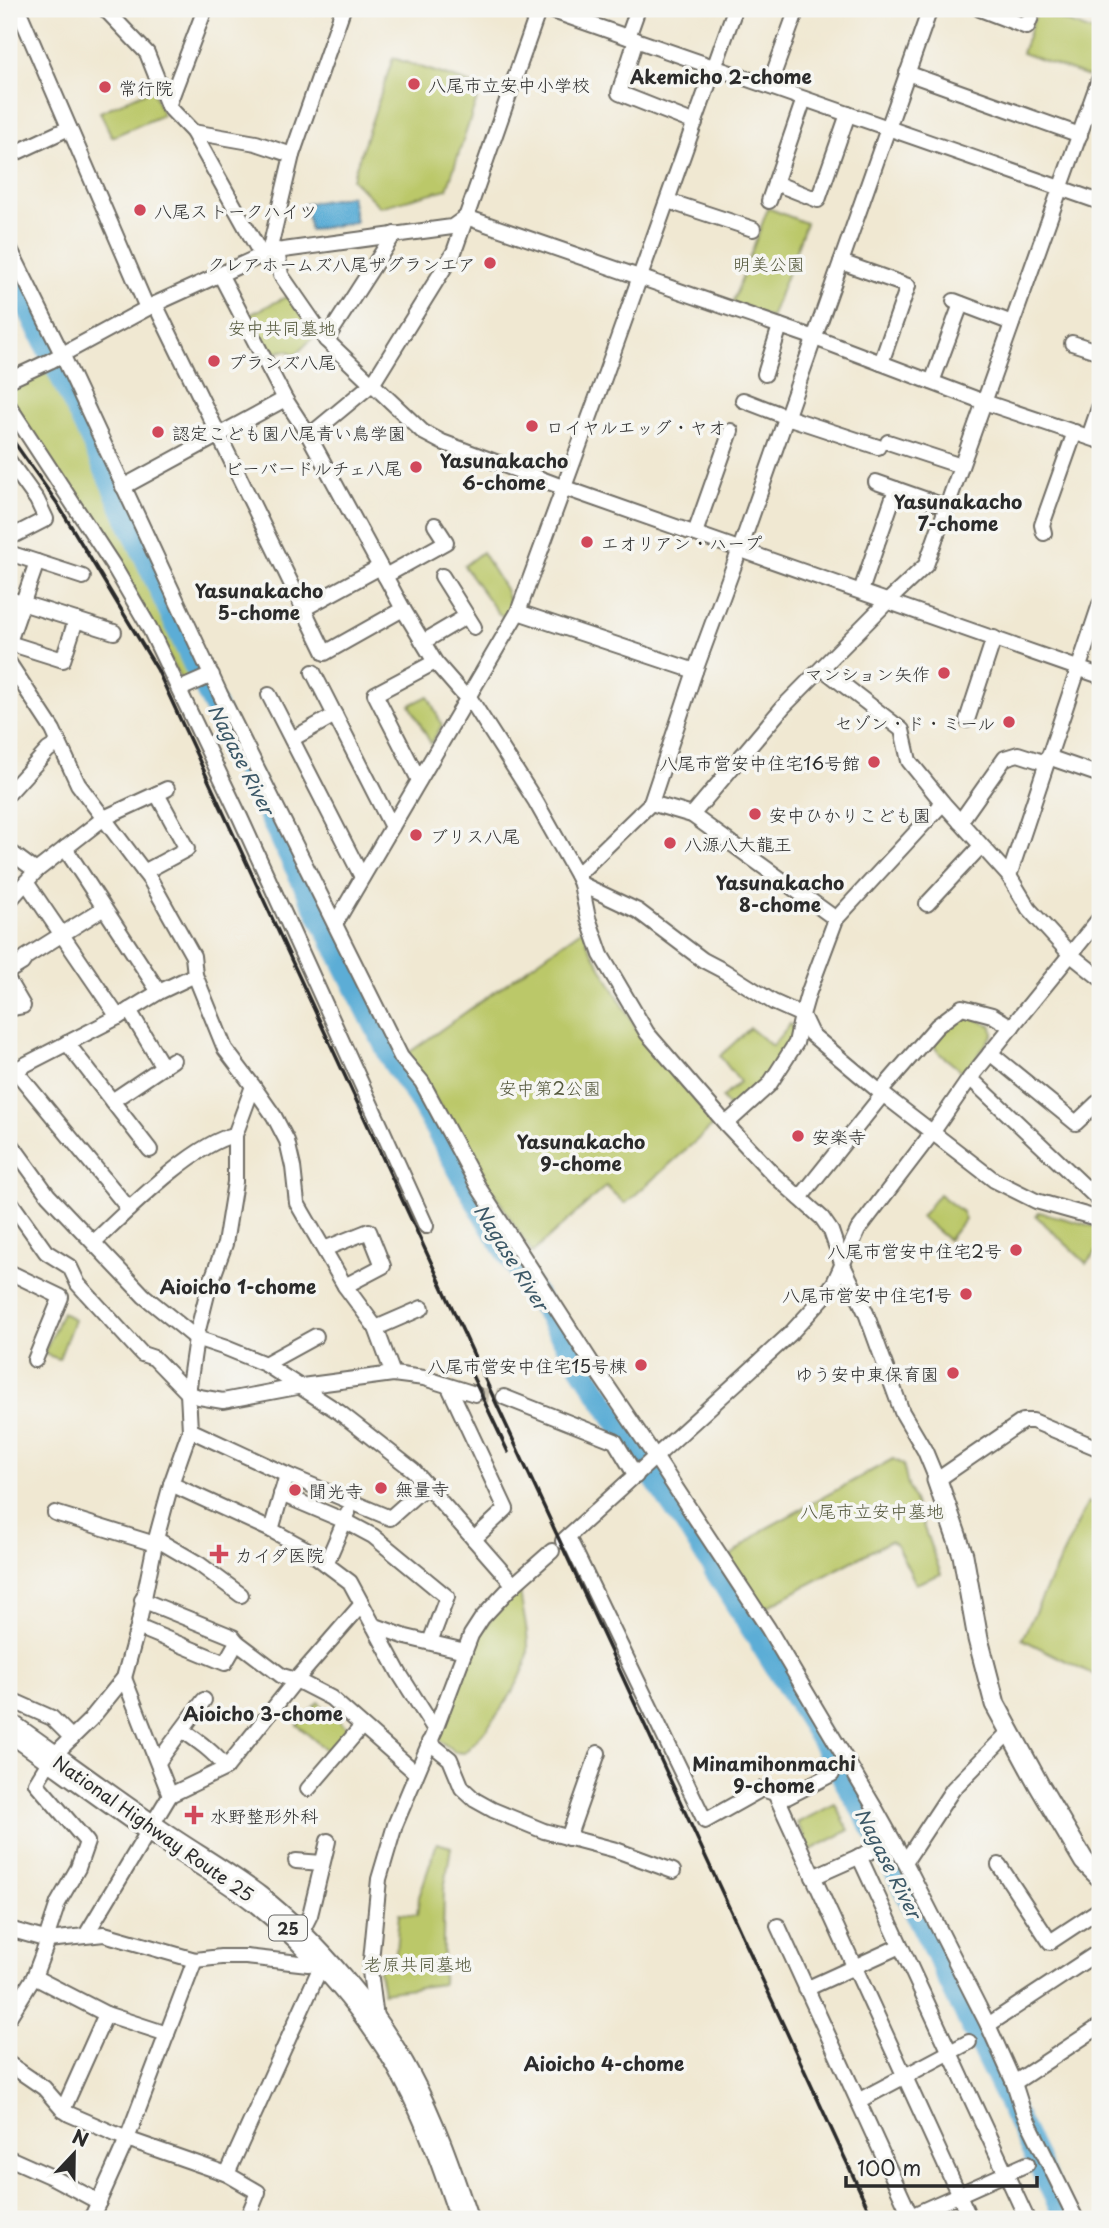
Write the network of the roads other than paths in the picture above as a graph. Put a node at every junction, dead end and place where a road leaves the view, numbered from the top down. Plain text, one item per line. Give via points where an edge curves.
1 (18, 9) edge
2 (105, 9) edge
3 (205, 9) edge
4 (343, 9) edge
5 (539, 9) edge
6 (547, 9) edge
7 (638, 9) edge
8 (735, 9) edge
9 (797, 9) edge
10 (930, 9) edge
11 (981, 9) edge
12 (1034, 9) edge
13 (632, 39) junction
14 (715, 68) junction
15 (907, 73) junction
16 (1100, 77) edge
17 (769, 86) junction
18 (804, 99) junction
19 (168, 106) junction
20 (848, 114) junction
21 (695, 123) junction
22 (887, 127) junction
23 (69, 128) junction
24 (193, 132) junction
25 (1080, 135) junction
26 (292, 155) junction
27 (9, 156) edge
28 (775, 183) junction
29 (1061, 188) junction
30 (668, 201) junction
31 (768, 201) dead end
32 (1100, 202) edge
33 (466, 218) junction
34 (753, 229) dead end
35 (394, 234) junction
36 (9, 247) edge
37 (269, 253) junction
38 (841, 262) junction
39 (220, 274) junction
40 (640, 279) junction
41 (151, 306) junction
42 (1012, 323) junction
43 (780, 326) junction
44 (815, 338) junction
45 (326, 340) junction
46 (1072, 343) dead end
47 (1100, 352) edge
48 (56, 357) junction
49 (881, 363) junction
50 (765, 374) dead end
51 (9, 380) edge
52 (932, 382) junction
53 (373, 383) junction
54 (285, 399) junction
55 (743, 400) dead end
56 (984, 402) junction
57 (1100, 405) edge
58 (9, 406) edge
59 (787, 417) junction
60 (731, 431) dead end
61 (219, 436) junction
62 (309, 436) junction
63 (1088, 437) edge
64 (9, 461) edge
65 (961, 466) junction
66 (876, 482) dead end
67 (123, 487) junction
68 (565, 488) junction
69 (896, 489) junction
70 (947, 507) junction
71 (435, 525) dead end
72 (695, 533) junction
73 (1045, 533) dead end
74 (9, 538) edge
75 (740, 548) junction
76 (9, 553) edge
77 (37, 562) junction
78 (383, 572) junction
79 (442, 576) dead end
80 (83, 577) dead end
81 (861, 591) junction
82 (15, 601) edge
83 (888, 601) junction
84 (1100, 604) edge
85 (303, 608) junction
86 (403, 609) junction
87 (518, 611) junction
88 (76, 620) junction
89 (114, 632) dead end
90 (995, 638) junction
91 (9, 642) edge
92 (423, 642) junction
93 (435, 662) junction
94 (9, 663) edge
95 (1077, 668) junction
96 (823, 669) junction
97 (695, 671) junction
98 (313, 672) dead end
99 (1100, 676) edge
100 (206, 678) junction
101 (180, 689) junction
102 (269, 695) dead end
103 (470, 697) junction
104 (335, 715) junction
105 (967, 720) dead end
106 (292, 739) junction
107 (59, 743) junction
108 (1047, 760) junction
109 (1100, 775) edge
110 (419, 780) junction
111 (9, 793) edge
112 (651, 803) junction
113 (943, 803) junction
114 (692, 816) junction
115 (104, 818) junction
116 (960, 822) junction
117 (392, 827) junction
118 (981, 845) junction
119 (65, 848) junction
120 (9, 850) edge
121 (144, 872) junction
122 (1009, 876) junction
123 (31, 877) junction
124 (362, 877) junction
125 (579, 879) junction
126 (9, 901) edge
127 (927, 904) dead end
128 (104, 908) junction
129 (1100, 918) edge
130 (836, 919) junction
131 (335, 924) junction
132 (62, 934) junction
133 (1070, 954) junction
134 (9, 971) edge
135 (195, 975) junction
136 (1100, 978) edge
137 (9, 982) edge
138 (159, 992) junction
139 (9, 1009) edge
140 (123, 1014) junction
141 (802, 1015) junction
142 (1012, 1027) junction
143 (66, 1043) junction
144 (990, 1053) junction
145 (12, 1071) edge
146 (970, 1078) junction
147 (253, 1086) junction
148 (882, 1093) junction
149 (112, 1101) junction
150 (1100, 1105) edge
151 (726, 1124) junction
152 (932, 1133) junction
153 (235, 1135) junction
154 (9, 1141) edge
155 (150, 1150) dead end
156 (800, 1198) junction
157 (9, 1200) edge
158 (1100, 1201) edge
159 (129, 1209) junction
160 (1100, 1219) edge
161 (426, 1226) dead end
162 (94, 1242) junction
163 (324, 1249) junction
164 (842, 1263) junction
165 (9, 1272) edge
166 (75, 1278) junction
167 (345, 1286) junction
168 (61, 1297) junction
169 (422, 1308) dead end
170 (376, 1328) junction
171 (316, 1336) dead end
172 (196, 1338) junction
173 (34, 1360) dead end
174 (265, 1364) junction
175 (393, 1374) junction
176 (302, 1386) junction
177 (449, 1387) junction
178 (188, 1393) junction
179 (474, 1394) tunnel mouth
180 (504, 1397) tunnel mouth
181 (190, 1430) junction
182 (1100, 1449) edge
183 (647, 1466) junction
184 (287, 1475) junction
185 (937, 1480) junction
186 (171, 1484) junction
187 (427, 1485) junction
188 (281, 1494) junction
189 (353, 1502) junction
190 (55, 1513) dead end
191 (390, 1518) junction
192 (345, 1521) junction
193 (271, 1530) junction
194 (373, 1536) junction
195 (474, 1539) junction
196 (156, 1541) junction
197 (561, 1543) junction
198 (326, 1564) junction
199 (514, 1585) junction
200 (241, 1595) dead end
201 (142, 1600) junction
202 (362, 1604) junction
203 (373, 1625) junction
204 (138, 1626) junction
205 (237, 1642) junction
206 (430, 1642) junction
207 (465, 1651) junction
208 (124, 1678) junction
209 (296, 1679) junction
210 (9, 1699) edge
211 (204, 1700) dead end
212 (362, 1726) junction
213 (9, 1727) edge
214 (182, 1730) junction
215 (1009, 1732) junction
216 (432, 1736) junction
217 (72, 1738) junction
218 (598, 1753) dead end
219 (52, 1757) junction
220 (158, 1762) junction
221 (226, 1768) junction
222 (416, 1773) junction
223 (832, 1774) dead end
224 (308, 1789) dead end
225 (775, 1793) junction
226 (170, 1795) junction
227 (151, 1829) junction
228 (568, 1838) junction
229 (328, 1841) dead end
230 (876, 1849) dead end
231 (859, 1856) junction
232 (296, 1861) dead end
233 (905, 1862) junction
234 (322, 1863) junction
235 (999, 1865) dead end
236 (673, 1871) dead end
237 (813, 1877) junction
238 (1100, 1877) edge
239 (1100, 1909) edge
240 (778, 1926) dead end
241 (9, 1929) edge
242 (86, 1935) junction
243 (299, 1937) junction
244 (47, 1939) junction
245 (900, 1946) junction
246 (1100, 1951) edge
247 (195, 1961) junction
248 (323, 1962) junction
249 (855, 1968) junction
250 (34, 1977) junction
251 (806, 1989) junction
252 (106, 2014) junction
253 (9, 2017) edge
254 (988, 2025) junction
255 (1100, 2026) edge
256 (377, 2030) junction
257 (167, 2034) junction
258 (969, 2042) dead end
259 (950, 2052) junction
260 (9, 2064) edge
261 (904, 2076) junction
262 (1014, 2083) junction
263 (858, 2101) junction
264 (62, 2110) junction
265 (127, 2139) junction
266 (9, 2158) edge
267 (1027, 2164) dead end
268 (227, 2174) junction
269 (1006, 2174) junction
270 (959, 2195) junction
271 (99, 2202) junction
272 (912, 2218) edge
273 (91, 2219) edge
274 (247, 2219) edge
275 (464, 2219) edge
276 (970, 2219) edge
277 (1027, 2219) edge
278 (1076, 2219) edge

1 - 23 street
2 - 19 street via 147,53
3 - 19 street
4 - 26 street
5 - 33 street
6 - 13 street
7 - 13 street
8 - 14 street
9 - 17 street
10 - 15 street
11 - 12 street via 1027,27
13 - 14 street
13 - 21 street via 619,93
14 - 17 street
14 - 21 street
15 - 22 street
15 - 25 street
16 - 25 street
17 - 18 street
18 - 20 street
18 - 28 street
19 - 24 street
20 - 22 street
20 - 28 street via 818,200
21 - 30 street
22 - 29 street
22 - 38 street
23 - 27 street
23 - 41 street
24 - 26 street via 256,143
24 - 37 street
25 - 29 street
26 - 37 street
28 - 31 street
29 - 32 street
29 - 42 street
30 - 34 street
30 - 40 street
33 - 35 street via 452,227
33 - 40 street
33 - 53 street via 454,252
35 - 37 street
35 - 45 street
36 - 48 street
37 - 39 street
37 - 45 street
38 - 44 street
38 - 49 street via 908,286
39 - 41 street
39 - 54 street
40 - 43 street
40 - 68 street
41 - 48 street
41 - 61 street
42 - 52 street via 957,302
42 - 56 street
43 - 44 street
43 - 50 street
44 - 49 street
44 - 59 street
45 - 53 street
46 - 47 street
48 - 51 street
48 - 67 street
49 - 52 street
52 - 56 street
53 - 62 street
53 - 68 street via 423,432
54 - 61 street
54 - 62 street
55 - 59 street
56 - 63 street
56 - 65 street
57 - 63 street
58 - 101 street via 113,565
59 - 65 street
59 - 75 street
60 - 72 street
61 - 67 street
61 - 85 street
62 - 78 street
63 - 73 street via 1042,525
64 - 74 street via 46,519
65 - 70 street
66 - 69 street
67 - 100 street
68 - 72 street
68 - 87 street
69 - 70 street
69 - 81 street
70 - 83 street via 926,565
71 - 78 street via 446,542
72 - 75 street
75 - 81 street
75 - 97 street
76 - 77 street
77 - 80 street
77 - 82 street
78 - 85 street
78 - 86 street
79 - 92 street via 470,622
81 - 83 street
82 - 88 street
82 - 91 street
83 - 90 street
83 - 96 street
84 - 95 street
85 - 86 street via 325,653
86 - 92 street
87 - 97 street
87 - 103 street
88 - 89 street
88 - 91 street via 63,660
90 - 95 street
90 - 105 street
92 - 93 street
93 - 103 street
93 - 110 street via 375,694
94 - 107 street
95 - 99 street
95 - 108 street
96 - 113 street via 902,730 909,761
96 - 114 street via 783,707
97 - 112 street
98 - 104 street
100 - 101 street
100 - 131 street
101 - 161 street
102 - 106 street
103 - 110 street
103 - 125 street
104 - 106 street
104 - 117 street
106 - 124 street
107 - 111 street
107 - 115 street via 78,784
108 - 109 street
108 - 116 street via 1018,754 1005,758
108 - 122 street
110 - 117 street
112 - 114 street
112 - 125 street
113 - 116 street
113 - 130 street
114 - 130 street
115 - 119 street
115 - 121 street
115 - 121 street via 162,791 187,849
116 - 118 street
117 - 124 street
118 - 122 street
118 - 127 street
119 - 123 street
119 - 128 street
120 - 123 street
121 - 135 street via 193,956
122 - 133 street via 1029,909
123 - 126 street
123 - 132 street
124 - 131 street
125 - 141 street via 638,911 703,960
125 - 151 street via 601,955 647,1033
128 - 132 street
128 - 138 street
129 - 133 street
130 - 141 street
131 - 183 street via 401,1057 422,1082 479,1188 593,1365
132 - 134 street
132 - 140 street
133 - 136 street
133 - 142 street
135 - 138 street
135 - 147 street via 225,1049
137 - 139 street via 23,1006
138 - 140 street
140 - 143 street
140 - 149 street via 168,1064
141 - 148 street via 811,1034
141 - 151 street via 796,1043 769,1085
142 - 144 street
142 - 148 street via 992,1015 962,1007 937,1026
143 - 145 street
143 - 149 street
144 - 146 street
144 - 150 street via 1076,1123 1097,1102
145 - 159 street
146 - 152 street
146 - 158 street
147 - 153 street
147 - 163 street via 286,1141 297,1203
148 - 152 street
148 - 156 street
149 - 155 street
151 - 156 street
152 - 160 street via 994,1180 1036,1201
152 - 164 street via 858,1230
153 - 159 street via 222,1137
153 - 172 street via 235,1182 225,1244
154 - 162 street via 48,1195
156 - 164 street via 831,1231
157 - 166 street via 46,1252 69,1267
159 - 162 street
162 - 172 street via 144,1296
163 - 167 street
163 - 167 street via 369,1231 383,1266
164 - 183 street via 834,1283 790,1334
164 - 185 street via 866,1313 905,1420 921,1442
165 - 168 street
166 - 168 street
166 - 178 street via 142,1354 154,1358
167 - 170 street
168 - 173 street
169 - 170 street
170 - 175 street
171 - 174 street
172 - 174 street
172 - 178 street
174 - 176 street
175 - 176 street
175 - 177 street
176 - 178 street via 223,1401
176 - 187 street via 414,1470
177 - 179 street
177 - 195 street via 506,1509
178 - 181 street
180 - 183 street via 615,1441
181 - 184 street
181 - 186 street
182 - 185 street via 1023,1421
183 - 197 street
183 - 233 street via 768,1629
184 - 188 street
184 - 189 street
185 - 215 street via 962,1555 988,1683
186 - 193 street
186 - 196 street
187 - 191 street
187 - 195 street
188 - 192 street
188 - 193 street
189 - 191 street
189 - 192 street
190 - 196 street
191 - 194 street
192 - 194 street
192 - 198 street
193 - 198 street
194 - 206 street via 447,1597
195 - 199 street
196 - 200 street via 199,1564
196 - 201 street
197 - 199 street
197 - 225 street via 705,1821 762,1789
198 - 202 street via 349,1582
199 - 207 street via 482,1618
201 - 204 street
201 - 205 street
202 - 203 street
202 - 209 street
203 - 206 street
203 - 216 street
204 - 205 street via 225,1662
204 - 208 street
205 - 209 street via 282,1675
206 - 207 street
207 - 216 street
208 - 217 street
208 - 220 street
209 - 212 street via 331,1698
209 - 221 street
210 - 217 street via 52,1718
211 - 214 street
212 - 222 street
212 - 224 street
213 - 219 highway, National Highway Route 25 / 25
214 - 220 street
214 - 221 street
215 - 233 street via 953,1789
215 - 238 street via 1084,1861
216 - 222 street
216 - 228 street via 450,1759 462,1788 475,1800
217 - 219 street
218 - 228 street
219 - 227 highway, National Highway Route 25 / 25
219 - 244 street via 36,1783 87,1843 58,1903
220 - 226 street
221 - 226 street
222 - 256 street via 379,1879 370,1971
223 - 225 street via 787,1797
225 - 237 street
226 - 227 street
227 - 242 street
227 - 243 highway, National Highway Route 25 / 25 via 258,1900
228 - 236 street
229 - 234 street
230 - 231 street
231 - 237 street
231 - 245 street
232 - 234 street
233 - 254 street
234 - 243 street via 310,1915
235 - 239 street via 1050,1942
237 - 249 street
240 - 251 street
241 - 244 street
242 - 244 street
242 - 247 street via 104,1934
243 - 248 highway, National Highway Route 25 / 25
244 - 250 street
245 - 249 street
245 - 259 street
246 - 254 street
247 - 248 street via 246,1957
247 - 257 street
248 - 256 highway, National Highway Route 25 / 25
248 - 268 street
249 - 251 street
249 - 261 street
250 - 252 street
250 - 253 street
251 - 263 street
252 - 257 street
252 - 264 street
254 - 262 street
255 - 262 street
256 - 275 highway, National Highway Route 25 / 25 via 407,2076 446,2164
257 - 265 street
258 - 259 street
259 - 261 street
259 - 269 street
260 - 264 street via 44,2088
261 - 263 street
261 - 270 street
262 - 278 street
263 - 272 street
264 - 265 street
265 - 268 street
265 - 271 street
266 - 271 street
267 - 269 street
268 - 274 street via 258,2192
269 - 270 street
269 - 277 street
270 - 272 street
270 - 276 street
271 - 273 street

